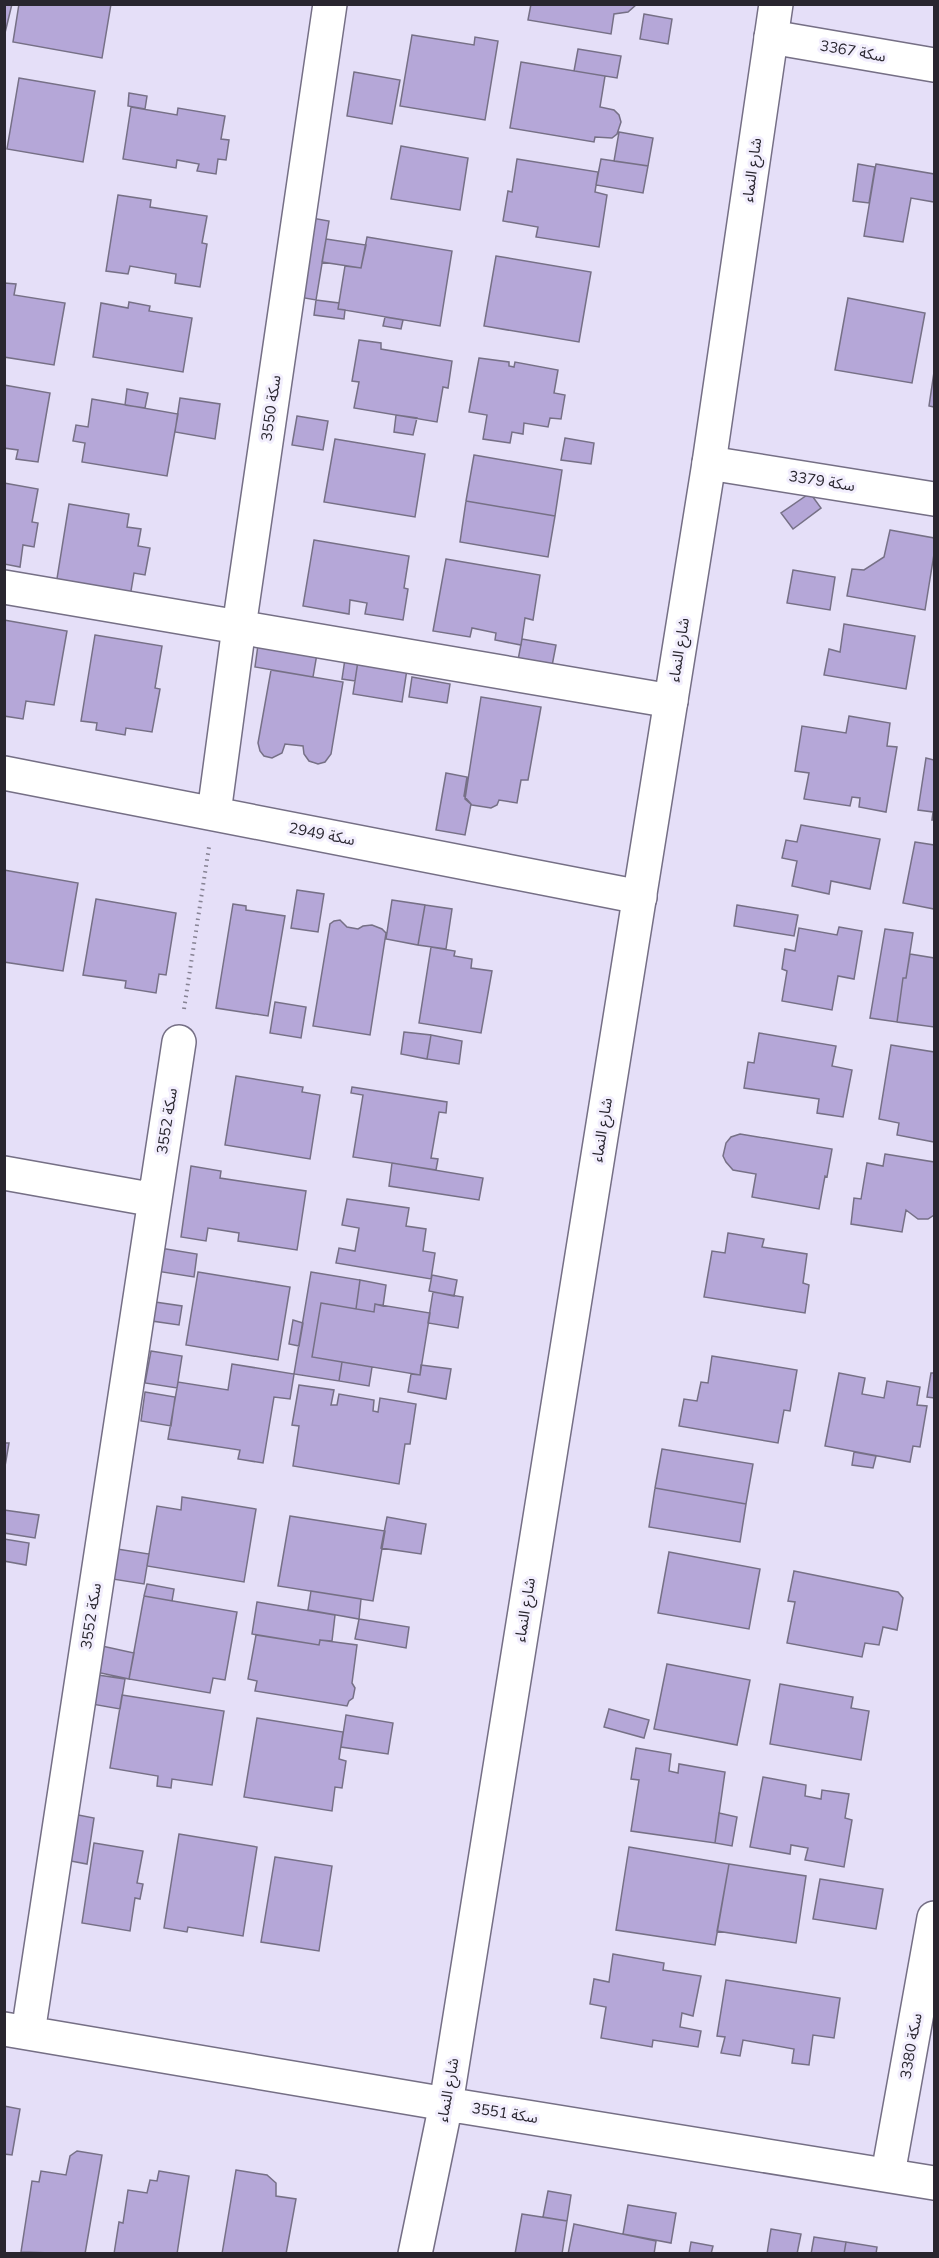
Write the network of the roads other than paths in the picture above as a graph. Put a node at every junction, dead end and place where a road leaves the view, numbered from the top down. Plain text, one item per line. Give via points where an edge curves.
1 (330, 4) edge
2 (776, 4) edge
3 (771, 37) junction
4 (934, 65) edge
5 (709, 463) junction
6 (934, 499) edge
7 (4, 587) edge
8 (239, 627) junction
9 (671, 701) junction
10 (4, 773) edge
11 (214, 813) junction
12 (640, 897) junction
13 (179, 1042) road end
14 (4, 1173) edge
15 (155, 1200) junction
16 (934, 1918) edge
17 (16, 2031) edge
18 (446, 2104) junction
19 (888, 2174) junction
20 (934, 2183) edge
21 (415, 2253) edge

1 - 8 street, سكة 3550
2 - 3 street, شارع النماء
3 - 4 street, سكة 3367
3 - 5 street, شارع النماء
5 - 6 street, سكة 3379
5 - 9 street, شارع النماء
7 - 8 street
8 - 9 street
8 - 11 street, سكة 3550
9 - 12 street, شارع النماء
10 - 11 street, سكة 2949
11 - 12 street, سكة 2949
12 - 18 street, شارع النماء
13 - 15 street, سكة 3552
14 - 15 street
15 - 17 street, سكة 3552
16 - 19 street, سكة 3380
17 - 18 street, سكة 3551
18 - 19 street, سكة 3551
18 - 21 street, شارع النماء
19 - 20 street, سكة 3551

